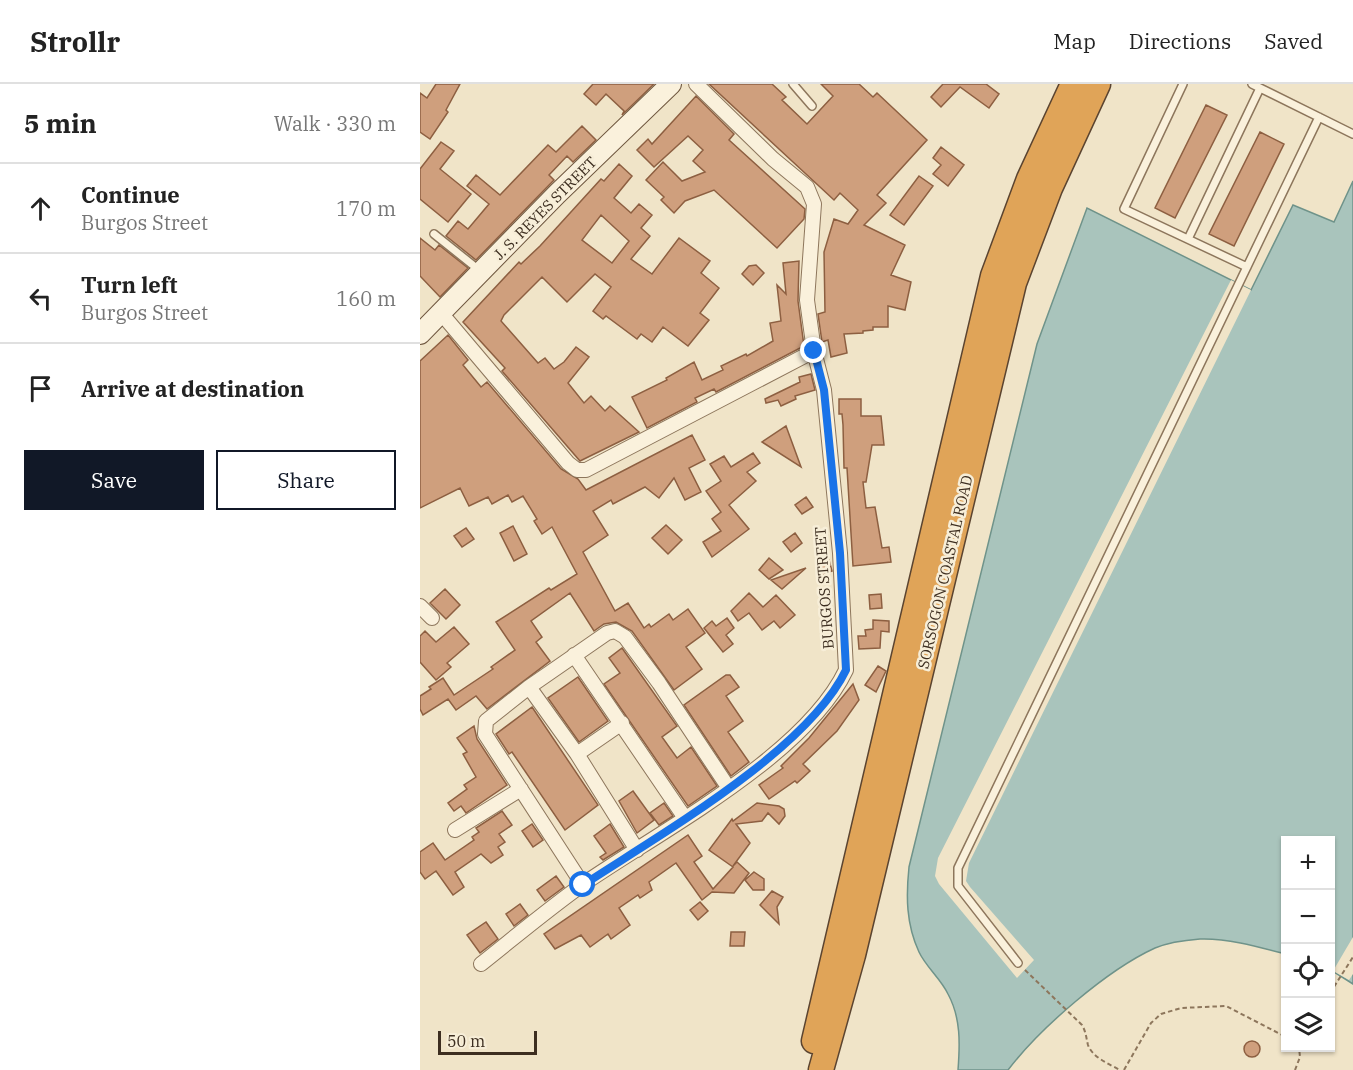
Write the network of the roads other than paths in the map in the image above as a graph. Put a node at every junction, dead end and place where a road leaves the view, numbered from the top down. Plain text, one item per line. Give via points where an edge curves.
1 (671, 84) edge
2 (696, 84) edge
3 (793, 84) edge
4 (1073, 84) edge
5 (1098, 84) edge
6 (1183, 84) edge
7 (1252, 84) edge
8 (1260, 88) junction
9 (812, 106) dead end
10 (1319, 117) junction
11 (1353, 134) edge
12 (434, 234) dead end
13 (1188, 239) junction
14 (1247, 267) junction
15 (481, 272) junction
16 (441, 313) junction
17 (420, 334) edge
18 (814, 351) junction
19 (420, 606) edge
20 (432, 618) dead end
21 (574, 656) junction
22 (529, 687) junction
23 (622, 723) junction
24 (577, 754) junction
25 (728, 787) junction
26 (521, 789) junction
27 (685, 818) junction
28 (455, 830) dead end
29 (637, 850) junction
30 (583, 885) junction
31 (1018, 963) road end
32 (481, 964) dead end
33 (806, 1070) edge
34 (821, 1070) edge

1 - 15 street, J. S. REYES STREET
2 - 18 street, BURGOS STREET via 807,187 814,204 807,300
3 - 9 lane
4 - 33 highway, SORSOGON COASTAL ROAD via 1029,179 993,276
5 - 34 highway, SORSOGON COASTAL ROAD via 1050,188 1014,283 853,955
6 - 13 lane via 1124,209
7 - 8 lane
8 - 10 lane
8 - 13 lane
10 - 11 lane
10 - 14 lane
12 - 15 lane
13 - 14 lane
14 - 31 lane via 958,868 958,886
15 - 16 street, J. S. REYES STREET
16 - 17 street, J. S. REYES STREET
16 - 18 street via 578,470 586,470
18 - 25 street, BURGOS STREET via 824,390 840,553 846,670 810,721 761,765
19 - 20 street
21 - 22 street
21 - 23 street
21 - 25 street via 607,633 625,637
22 - 24 street
22 - 26 street via 486,721 485,734
23 - 24 street
23 - 27 street
24 - 29 street
25 - 27 street, BURGOS STREET
26 - 28 street
26 - 30 street
27 - 29 street, BURGOS STREET
29 - 30 street, BURGOS STREET
30 - 32 street, BURGOS STREET

